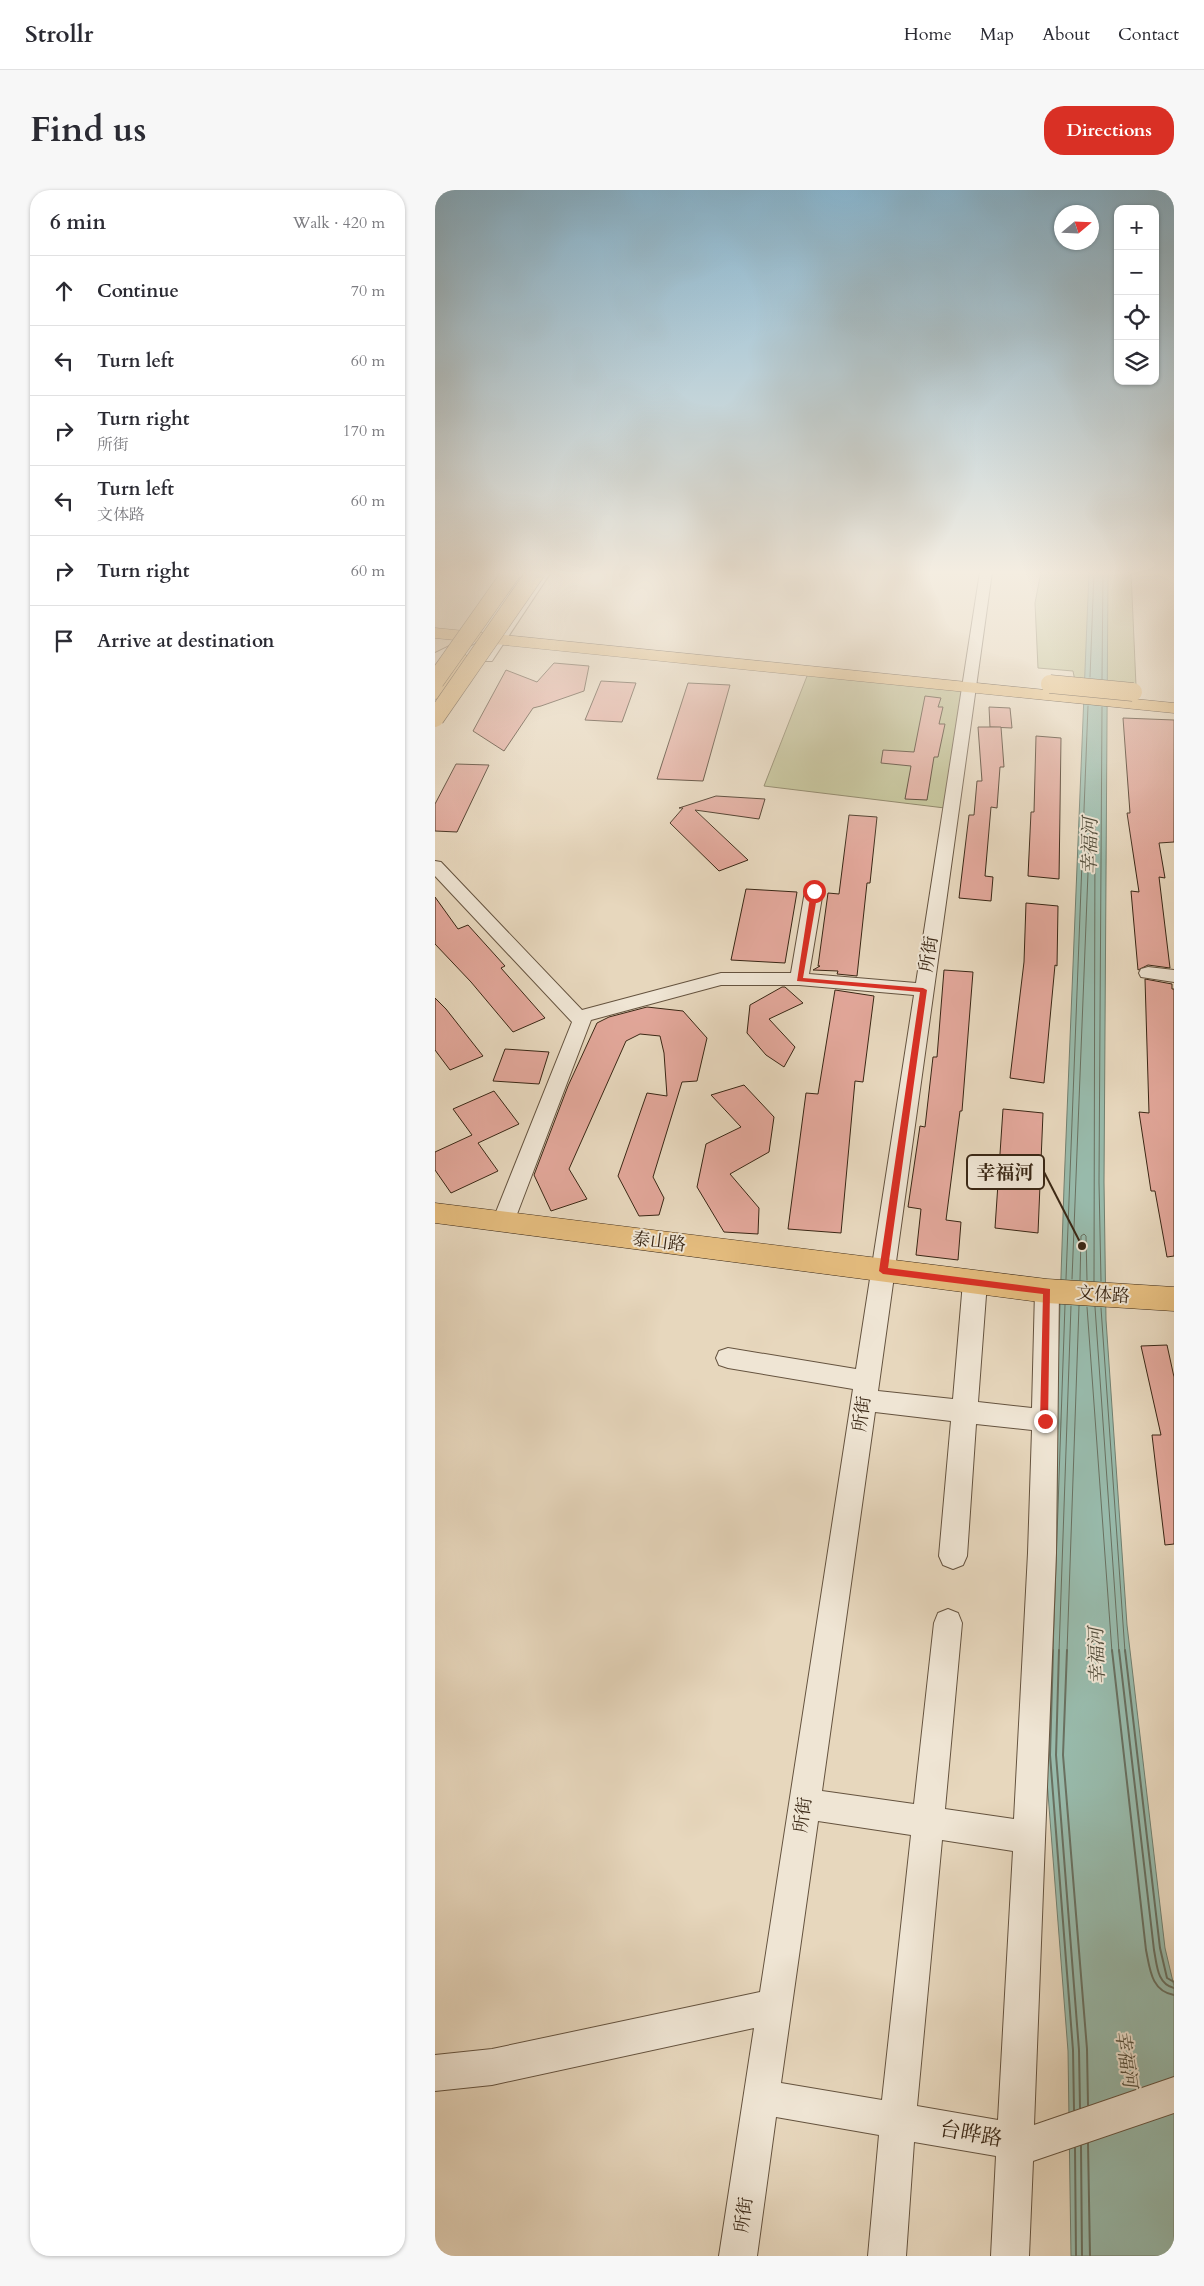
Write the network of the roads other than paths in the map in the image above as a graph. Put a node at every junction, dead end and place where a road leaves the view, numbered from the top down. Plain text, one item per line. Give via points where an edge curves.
1 (445, 668) edge
2 (458, 668) edge
3 (464, 668) edge
4 (469, 668) edge
5 (471, 668) edge
6 (837, 668) edge
7 (972, 668) edge
8 (435, 682) edge
9 (970, 682) junction
10 (435, 694) edge
11 (1174, 696) edge
12 (1133, 698) junction
13 (435, 707) edge
14 (1174, 708) edge
15 (435, 718) edge
16 (435, 730) edge
17 (435, 866) edge
18 (814, 891) dead end
19 (1148, 973) dead end
20 (1174, 976) edge
21 (799, 980) junction
22 (923, 990) junction
23 (578, 1017) junction
24 (435, 1213) edge
25 (503, 1222) junction
26 (883, 1271) junction
27 (975, 1282) junction
28 (1053, 1291) junction
29 (1174, 1299) edge
30 (728, 1358) dead end
31 (866, 1391) junction
32 (965, 1412) junction
33 (1045, 1421) junction
34 (953, 1556) dead end
35 (948, 1623) dead end
36 (805, 1804) junction
37 (928, 1822) junction
38 (1028, 1837) junction
39 (775, 2006) junction
40 (435, 2073) edge
41 (1174, 2095) edge
42 (761, 2097) junction
43 (898, 2121) junction
44 (1022, 2143) junction
45 (738, 2256) edge
46 (887, 2256) edge
47 (1010, 2256) edge

1 - 8 main road, bridge
2 - 10 main road
3 - 13 main road
4 - 15 main road, bridge
5 - 16 street
6 - 9 main road
7 - 9 street, 所街
9 - 12 main road
9 - 22 street, 所街
11 - 12 main road
12 - 14 main road
17 - 23 street
18 - 21 street
19 - 20 street
21 - 22 street
21 - 23 street via 721,979
22 - 26 street, 所街
23 - 25 street via 582,1021
24 - 25 main road, 泰山路
25 - 26 main road, 泰山路
26 - 27 main road, 文体路
26 - 31 street, 所街
27 - 28 main road, 文体路
27 - 32 street
28 - 29 main road, 文体路
28 - 33 street
30 - 31 street
31 - 32 street
31 - 36 street, 所街
32 - 33 street
32 - 34 street
33 - 38 street
35 - 37 street
36 - 37 street
36 - 39 street, 所街
37 - 38 street
37 - 43 street
38 - 44 street
39 - 40 street via 492,2068
39 - 42 street, 所街
41 - 44 street, 台晔路
42 - 43 street, 台晔路
42 - 45 street, 所街
43 - 44 street, 台晔路
43 - 46 street
44 - 47 street

